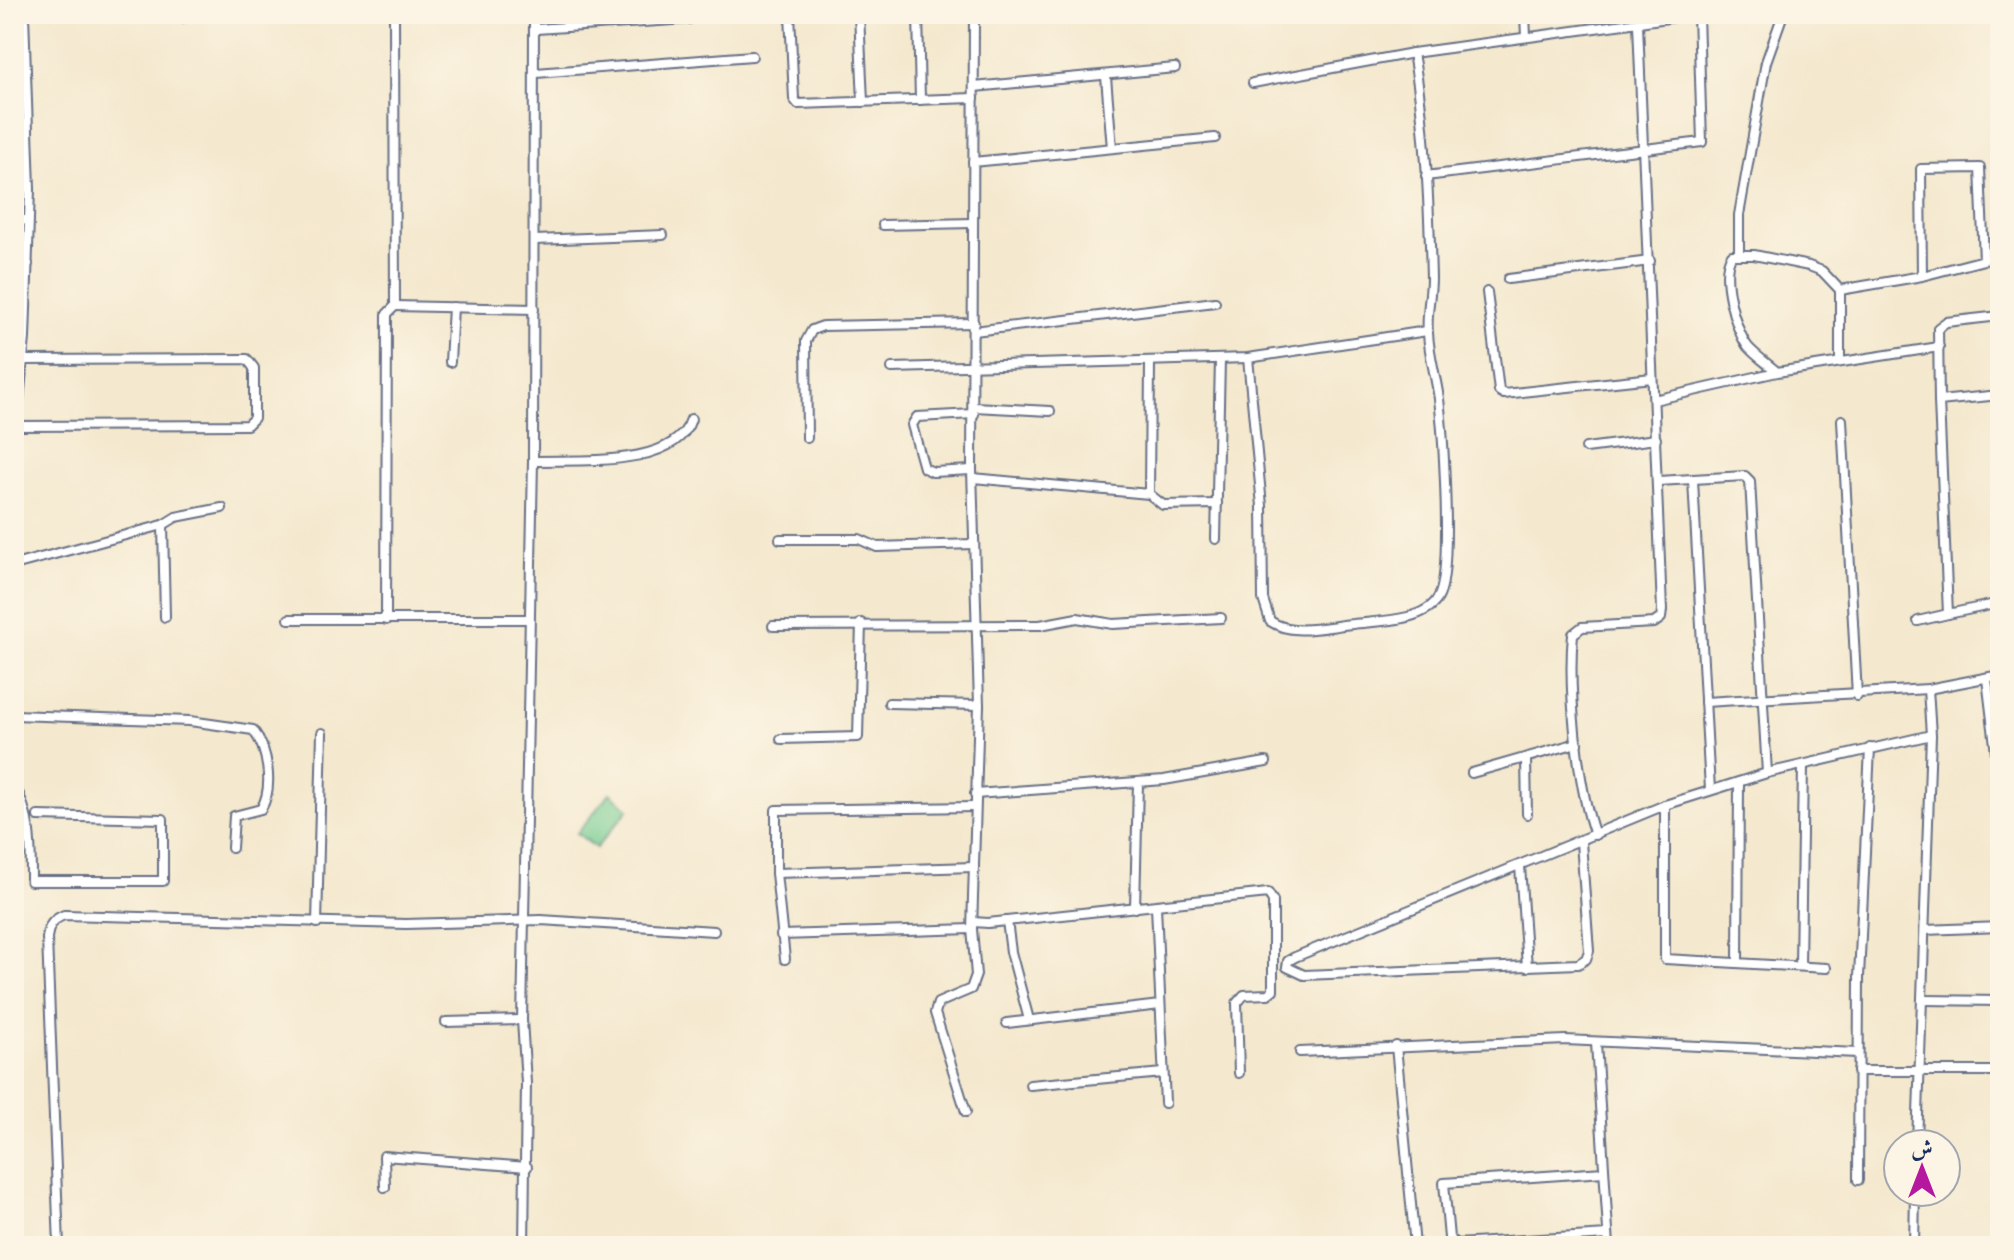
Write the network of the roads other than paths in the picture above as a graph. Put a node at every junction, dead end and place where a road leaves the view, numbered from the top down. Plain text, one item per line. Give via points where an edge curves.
1 (24, 14) edge
2 (156, 14) edge
3 (204, 14) edge
4 (394, 14) edge
5 (534, 14) edge
6 (790, 14) edge
7 (859, 14) edge
8 (918, 14) edge
9 (974, 14) edge
10 (1273, 14) edge
11 (1525, 14) edge
12 (1698, 14) edge
13 (1783, 14) edge
14 (689, 19) dead end
15 (1259, 20) dead end
16 (1638, 24) junction
17 (536, 29) junction
18 (1526, 37) junction
19 (1413, 53) junction
20 (752, 56) dead end
21 (1175, 68) dead end
22 (536, 73) junction
23 (1106, 77) junction
24 (1253, 83) dead end
25 (974, 87) junction
26 (974, 98) junction
27 (920, 100) junction
28 (863, 102) junction
29 (1215, 138) dead end
30 (1644, 147) junction
31 (1112, 148) junction
32 (973, 162) junction
33 (1426, 176) junction
34 (14, 185) edge
35 (30, 189) junction
36 (14, 218) edge
37 (28, 221) junction
38 (973, 223) junction
39 (883, 225) dead end
40 (663, 235) dead end
41 (535, 240) junction
42 (1739, 254) junction
43 (1650, 261) junction
44 (28, 264) junction
45 (1922, 276) junction
46 (14, 277) edge
47 (1508, 279) dead end
48 (1840, 290) junction
49 (1487, 292) dead end
50 (1215, 302) dead end
51 (395, 306) junction
52 (453, 307) junction
53 (534, 309) junction
54 (2000, 316) edge
55 (974, 327) junction
56 (1427, 331) junction
57 (14, 335) edge
58 (25, 338) junction
59 (1939, 347) junction
60 (1248, 358) junction
61 (23, 360) junction
62 (1220, 360) junction
63 (450, 362) dead end
64 (1150, 362) junction
65 (1840, 362) junction
66 (974, 367) junction
67 (892, 368) dead end
68 (1777, 372) junction
69 (1652, 378) junction
70 (17, 393) edge
71 (2000, 395) edge
72 (1654, 400) junction
73 (1939, 401) junction
74 (974, 411) junction
75 (1050, 411) dead end
76 (691, 419) dead end
77 (1842, 420) dead end
78 (16, 426) edge
79 (807, 438) dead end
80 (1656, 439) junction
81 (1586, 448) dead end
82 (14, 453) edge
83 (533, 461) junction
84 (972, 474) junction
85 (1693, 480) junction
86 (1658, 481) junction
87 (1149, 494) junction
88 (1217, 504) junction
89 (222, 508) dead end
90 (163, 525) junction
91 (780, 539) dead end
92 (1216, 539) dead end
93 (974, 544) junction
94 (14, 565) edge
95 (2000, 603) edge
96 (1948, 614) junction
97 (165, 617) dead end
98 (1221, 618) dead end
99 (289, 619) dead end
100 (529, 619) junction
101 (386, 620) junction
102 (1918, 621) dead end
103 (861, 623) junction
104 (976, 625) junction
105 (773, 626) dead end
106 (2000, 675) edge
107 (1987, 679) junction
108 (1928, 689) junction
109 (1857, 696) junction
110 (1761, 701) junction
111 (1705, 702) junction
112 (889, 703) dead end
113 (979, 705) junction
114 (14, 715) edge
115 (322, 733) dead end
116 (1931, 735) junction
117 (781, 739) dead end
118 (1577, 743) junction
119 (1870, 748) junction
120 (1526, 758) junction
121 (1266, 762) dead end
122 (1803, 765) junction
123 (1472, 773) dead end
124 (1767, 773) junction
125 (1739, 782) junction
126 (1138, 783) junction
127 (14, 784) edge
128 (2000, 786) edge
129 (1710, 790) junction
130 (975, 794) junction
131 (1665, 805) junction
132 (975, 807) junction
133 (1527, 814) dead end
134 (38, 816) dead end
135 (1595, 835) junction
136 (1581, 842) junction
137 (232, 848) dead end
138 (1520, 866) junction
139 (974, 867) junction
140 (776, 873) junction
141 (1156, 906) junction
142 (1135, 908) junction
143 (1007, 921) junction
144 (317, 923) junction
145 (526, 923) junction
146 (972, 926) junction
147 (2000, 927) edge
148 (1925, 930) junction
149 (714, 931) dead end
150 (781, 935) junction
151 (785, 959) dead end
152 (1738, 963) junction
153 (1800, 966) junction
154 (1527, 967) junction
155 (1826, 968) dead end
156 (1924, 1000) junction
157 (2000, 1001) edge
158 (1160, 1005) junction
159 (1028, 1016) dead end
160 (522, 1020) junction
161 (446, 1022) dead end
162 (1007, 1023) dead end
163 (1596, 1043) junction
164 (1396, 1046) junction
165 (1300, 1052) dead end
166 (1858, 1053) junction
167 (1920, 1070) junction
168 (1858, 1071) junction
169 (2000, 1071) edge
170 (1163, 1073) junction
171 (1239, 1073) dead end
172 (1030, 1085) dead end
173 (1165, 1103) dead end
174 (966, 1112) dead end
175 (1918, 1128) edge
176 (527, 1167) junction
177 (1604, 1172) junction
178 (1858, 1180) dead end
179 (385, 1187) dead end
180 (1915, 1208) edge
181 (1608, 1235) junction
182 (59, 1246) edge
183 (524, 1246) edge
184 (1415, 1246) edge
185 (1609, 1246) edge
186 (1914, 1246) edge

1 - 35 street
2 - 3 street
4 - 51 street
5 - 17 street
6 - 28 street via 796,103
7 - 28 street
8 - 27 street
9 - 25 street
10 - 15 street
11 - 18 street
12 - 16 street
12 - 30 street via 1702,142
13 - 42 street via 1766,62 1739,215
14 - 17 street
16 - 18 street
16 - 30 street
17 - 22 street
18 - 19 street
19 - 24 street
19 - 33 street
20 - 22 street
21 - 23 street
22 - 41 street
23 - 25 street
23 - 31 street
25 - 26 street
26 - 27 street
26 - 32 street
27 - 28 street
29 - 31 street
30 - 33 street
30 - 43 street
31 - 32 street
32 - 38 street
33 - 56 street via 1431,280
34 - 35 street
35 - 37 street
36 - 37 street
37 - 44 street
38 - 39 street
38 - 55 street
40 - 41 street
41 - 53 street
42 - 48 street via 1809,266 1822,271
42 - 68 street via 1728,259 1729,297 1748,347
43 - 47 street
43 - 69 street
44 - 46 street
44 - 58 street
45 - 45 street via 1984,260 1980,168 1921,169
45 - 48 street
48 - 65 street
49 - 69 street via 1499,391 1504,394
50 - 55 street
51 - 52 street
51 - 101 street via 387,314
52 - 53 street
52 - 63 street
53 - 83 street
54 - 59 street via 1941,323
55 - 66 street
55 - 79 street via 812,330 806,341
56 - 60 street
56 - 60 street via 1439,402 1444,585 1430,607 1384,620 1290,630 1270,621 1263,599 1262,506
57 - 58 street
58 - 61 street
59 - 65 street
59 - 73 street
60 - 62 street
61 - 70 street
61 - 78 street via 247,359 254,368 254,418 247,425
62 - 64 street
62 - 88 street
64 - 66 street
64 - 87 street
65 - 68 street
66 - 67 street
66 - 74 street
68 - 72 street
69 - 72 street
70 - 78 street
71 - 73 street
72 - 80 street
73 - 96 street
74 - 75 street
74 - 84 street
74 - 84 street via 917,417 912,425 924,468
76 - 83 street via 684,435 661,450 572,462
77 - 109 street
78 - 82 street
80 - 81 street
80 - 86 street
83 - 100 street
84 - 87 street
84 - 93 street
85 - 86 street
85 - 110 street via 1745,476 1750,481
85 - 111 street
86 - 118 street via 1661,618 1654,623 1576,629
87 - 88 street via 1163,505
88 - 92 street
89 - 90 street via 176,517
90 - 94 street
90 - 97 street
91 - 93 street via 859,539 877,547
93 - 104 street
95 - 96 street
96 - 102 street
98 - 104 street via 1113,624 1077,618 1040,625
99 - 101 street
100 - 101 street
100 - 145 street
103 - 104 street
103 - 105 street
103 - 117 street via 858,737
104 - 113 street
106 - 107 street
107 - 108 street
107 - 128 street
108 - 109 street
108 - 116 street
109 - 110 street
110 - 111 street
110 - 124 street
111 - 129 street
112 - 113 street
113 - 130 street
114 - 137 street via 190,721 253,730 264,746 267,794 261,809 234,816
115 - 144 street
116 - 119 street
116 - 148 street
118 - 120 street
118 - 135 street via 1585,806
119 - 122 street
119 - 166 street
120 - 123 street
120 - 133 street
121 - 126 street
122 - 124 street
122 - 153 street
124 - 125 street
125 - 129 street
125 - 152 street
126 - 130 street
126 - 142 street
127 - 134 street via 31,834 31,881 163,881 163,819
129 - 131 street
130 - 132 street
131 - 135 street
131 - 152 street via 1664,956 1669,962
132 - 139 street
132 - 140 street via 780,808 775,814
135 - 136 street
136 - 138 street
136 - 154 street via 1586,959
138 - 154 street
138 - 154 street via 1295,957 1287,967 1304,975
139 - 140 street
139 - 146 street
140 - 150 street
141 - 142 street
141 - 158 street
141 - 171 street via 1261,892 1271,896 1273,990 1244,995 1237,1003
142 - 143 street
143 - 146 street
143 - 159 street
144 - 145 street
144 - 182 street via 64,915 50,924
145 - 149 street
145 - 160 street
146 - 150 street
146 - 174 street via 976,975 971,989 938,1003 935,1013
147 - 148 street
148 - 156 street
150 - 151 street
152 - 153 street
153 - 155 street
156 - 157 street
156 - 167 street
158 - 162 street
158 - 170 street
160 - 161 street
160 - 176 street
163 - 164 street
163 - 166 street
163 - 177 street
164 - 165 street
164 - 184 street
166 - 168 street
167 - 168 street
167 - 169 street
167 - 175 street
168 - 178 street
170 - 172 street
170 - 173 street
176 - 179 street via 384,1156
176 - 183 street
177 - 181 street
177 - 181 street via 1444,1183 1449,1238 1456,1244
180 - 186 street
181 - 185 street

